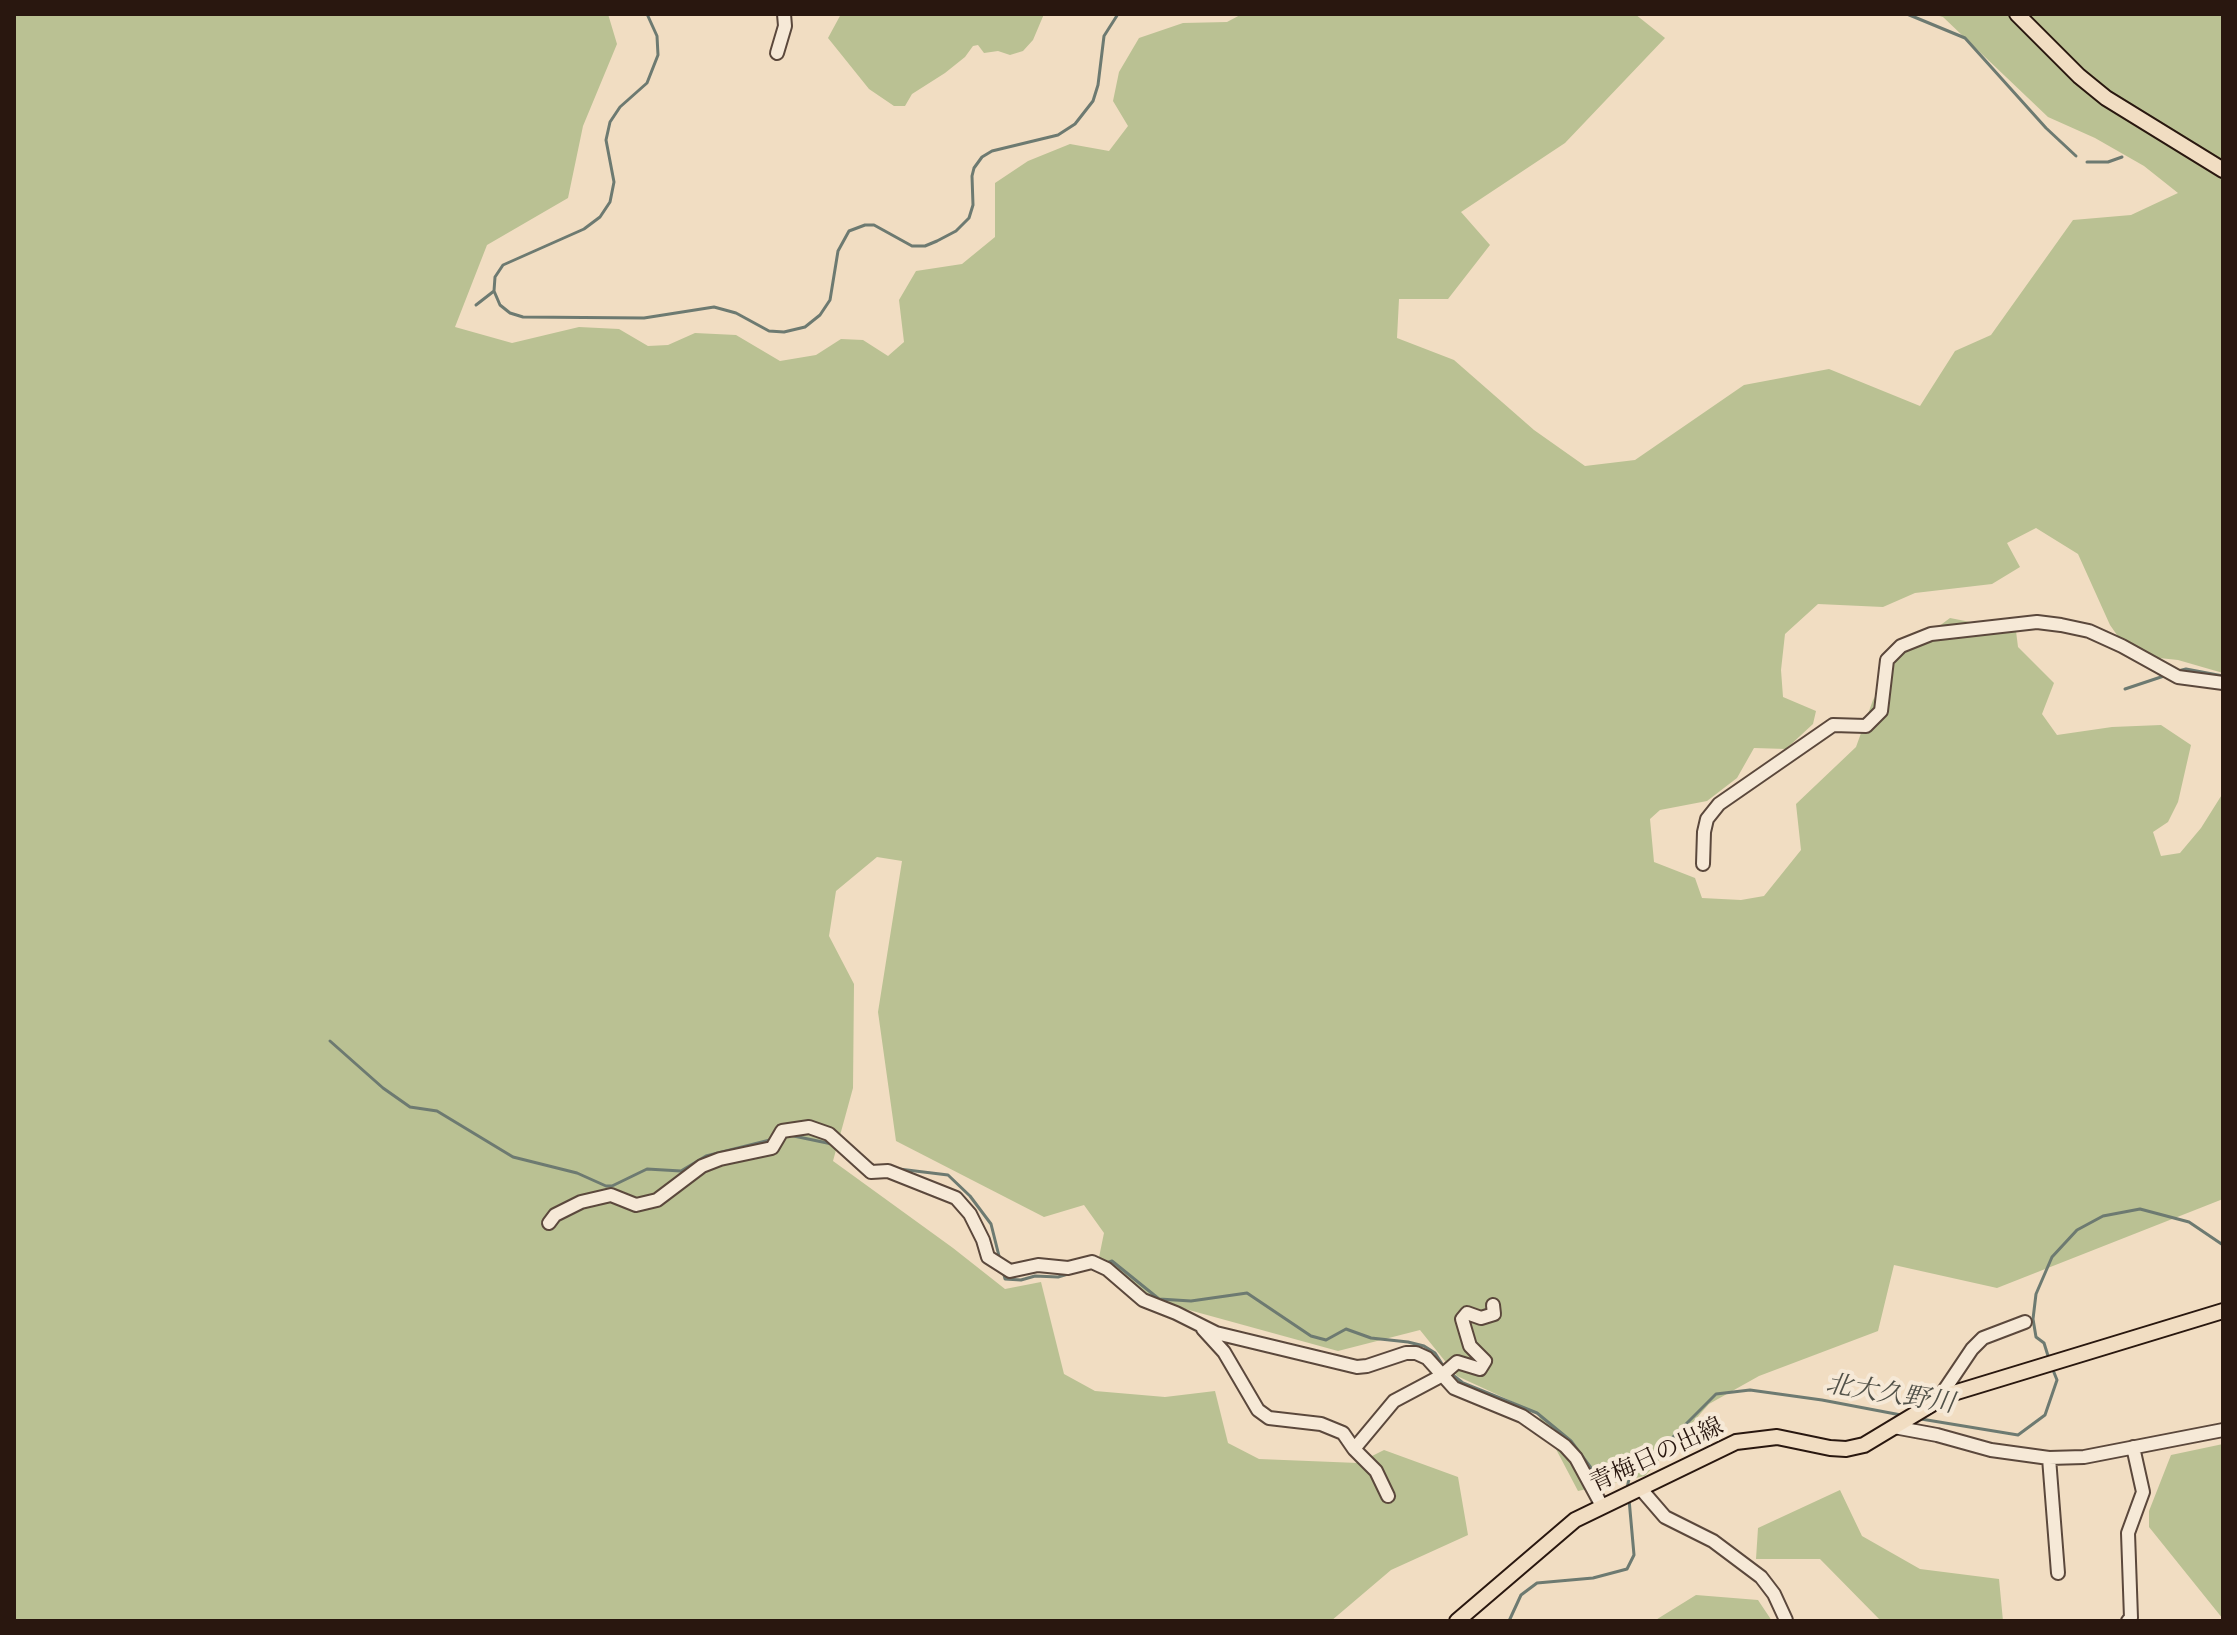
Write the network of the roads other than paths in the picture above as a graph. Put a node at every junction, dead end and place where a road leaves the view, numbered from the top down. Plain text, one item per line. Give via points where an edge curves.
1 (784, 14) edge
2 (2017, 14) edge
3 (777, 53) dead end
4 (2223, 170) edge
5 (2223, 683) edge
6 (1703, 864) dead end
7 (549, 1223) dead end
8 (1493, 1305) dead end
9 (2223, 1311) edge
10 (2025, 1322) dead end
11 (1198, 1324) junction
12 (1441, 1376) junction
13 (1937, 1401) junction
14 (1898, 1424) junction
15 (2223, 1430) edge
16 (2133, 1447) junction
17 (1354, 1449) junction
18 (2049, 1458) junction
19 (1631, 1493) junction
20 (1388, 1496) dead end
21 (1602, 1506) junction
22 (2058, 1573) dead end
23 (1786, 1620) edge
24 (1457, 1621) edge
25 (2128, 1621) edge

1 - 3 street
2 - 4 main road via 2106,98
5 - 6 street via 2178,677 2089,631 2037,622 1931,634 1895,650 1887,660 1881,711 1866,726 1833,725 1719,804 1707,819
7 - 11 street via 581,1202 611,1195 636,1205 657,1200 702,1166 772,1148 782,1131 809,1127 829,1134 871,1172 888,1171 956,1198 970,1214 988,1257 1004,1268 1068,1268 1092,1262 1143,1300
8 - 12 street via 1494,1314 1481,1318 1467,1313 1462,1319 1470,1346 1485,1361 1480,1369 1457,1362
9 - 13 main road, 青梅日の出線
10 - 13 street via 1983,1338
11 - 12 street via 1357,1367 1416,1353
11 - 17 street via 1224,1352 1258,1410 1269,1418 1321,1424 1343,1433
12 - 17 street via 1394,1401
12 - 21 street via 1454,1388 1516,1413 1554,1437 1576,1458
13 - 14 main road, 青梅日の出線
14 - 18 street via 1991,1450
14 - 19 main road, 青梅日の出線 via 1864,1445 1846,1449 1788,1437 1736,1442
15 - 16 street
16 - 18 street
16 - 25 street via 2143,1492 2128,1533
17 - 20 street via 1376,1471
18 - 22 street
19 - 21 main road, 青梅日の出線
19 - 23 street via 1713,1541 1761,1577
21 - 24 main road, 青梅日の出線 via 1575,1520

